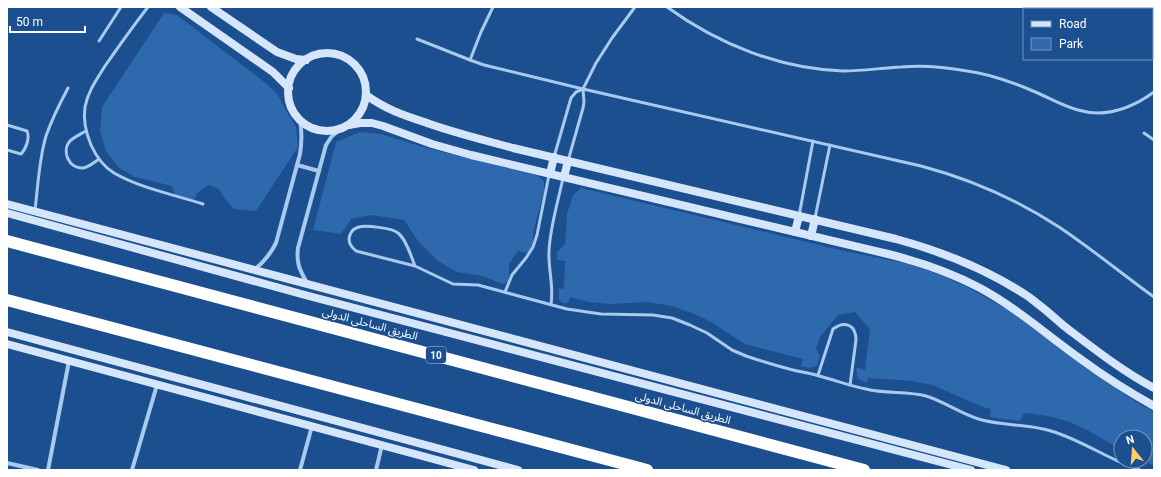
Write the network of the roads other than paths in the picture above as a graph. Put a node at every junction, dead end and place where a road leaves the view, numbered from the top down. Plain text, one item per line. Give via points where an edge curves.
1 (121, 7) edge
2 (148, 7) edge
3 (180, 7) edge
4 (211, 7) edge
5 (493, 7) edge
6 (635, 7) edge
7 (667, 7) edge
8 (417, 39) dead end
9 (98, 41) dead end
10 (306, 60) junction
11 (470, 60) junction
12 (68, 88) dead end
13 (289, 88) junction
14 (583, 89) junction
15 (1154, 92) edge
16 (366, 95) junction
17 (300, 120) junction
18 (7, 125) edge
19 (349, 125) junction
20 (341, 129) junction
21 (86, 131) junction
22 (1144, 133) dead end
23 (1154, 140) edge
24 (813, 141) junction
25 (830, 145) junction
26 (7, 150) edge
27 (554, 157) junction
28 (99, 159) junction
29 (568, 161) junction
30 (297, 165) junction
31 (319, 171) junction
32 (550, 174) junction
33 (564, 177) junction
34 (7, 204) edge
35 (203, 204) dead end
36 (34, 212) junction
37 (7, 213) edge
38 (799, 216) junction
39 (815, 219) junction
40 (795, 232) junction
41 (811, 236) junction
42 (7, 241) edge
43 (415, 266) junction
44 (254, 270) junction
45 (307, 284) junction
46 (505, 292) junction
47 (1154, 297) edge
48 (7, 300) edge
49 (551, 304) junction
50 (7, 332) edge
51 (7, 344) edge
52 (69, 361) junction
53 (818, 375) junction
54 (157, 385) junction
55 (850, 385) junction
56 (1154, 388) edge
57 (1154, 406) edge
58 (312, 426) junction
59 (382, 446) junction
60 (7, 463) edge
61 (38, 470) edge
62 (48, 470) edge
63 (132, 470) edge
64 (300, 470) edge
65 (376, 470) edge
66 (474, 470) edge
67 (518, 470) edge
68 (647, 470) edge
69 (864, 470) edge
70 (971, 470) edge
71 (1006, 470) edge
72 (1140, 470) edge

1 - 9 lane
2 - 21 lane via 117,48 88,94 84,116
3 - 13 main road via 273,72
4 - 10 main road via 277,52
5 - 11 lane
6 - 14 lane via 596,63
7 - 15 lane via 693,25 732,45 758,55 807,67 843,71 923,66 968,71 1012,83 1079,111 1096,113 1114,112 1131,106
8 - 11 lane
10 - 13 main road via 294,72
10 - 16 main road via 324,54 348,60 362,75
11 - 14 lane
12 - 36 lane via 46,137
13 - 17 main road via 291,105
14 - 24 lane
14 - 27 lane via 571,98
14 - 29 lane via 583,108
16 - 19 main road via 361,112
16 - 27 main road via 389,110 429,124 474,138
17 - 20 main road via 324,131
17 - 30 street via 302,143
18 - 26 lane via 27,130 29,135 20,154
19 - 20 main road
19 - 32 main road via 378,124 432,144
20 - 31 street via 326,145
21 - 28 lane
21 - 28 lane via 70,141 66,155 78,168 85,168
22 - 23 lane
24 - 25 lane
24 - 38 lane
25 - 39 lane
25 - 47 lane via 942,172 1002,195 1059,227
27 - 29 main road
27 - 32 main road
28 - 35 lane via 112,172 122,177
29 - 33 main road
29 - 38 main road
30 - 31 street
30 - 44 street via 276,243 271,254
31 - 45 street via 298,248 299,268
32 - 33 main road
32 - 46 lane via 535,241 526,258 512,275
33 - 40 main road
33 - 49 lane via 550,238
34 - 36 main road
36 - 44 main road
37 - 70 main road via 305,295
38 - 39 main road
38 - 40 main road
39 - 41 main road
39 - 56 main road via 924,246 979,268 1030,298 1117,366
40 - 41 main road
41 - 57 main road via 915,261 960,278 1001,301 1108,378
42 - 69 highway, الطريق الساحلى الدولى / 10
43 - 43 lane via 356,251 349,242 350,235 353,230 364,226 393,230 403,238
43 - 46 lane via 453,284 478,285
44 - 45 main road
45 - 71 main road
46 - 49 lane
48 - 68 highway
49 - 53 lane via 589,313 672,318 706,333 746,356
50 - 67 main road
51 - 52 main road
52 - 54 main road
52 - 62 street
53 - 55 lane
53 - 55 lane via 833,330 843,324 849,325 856,334
54 - 58 main road
54 - 63 street
55 - 72 lane via 926,396 980,420 1050,430
58 - 59 main road
58 - 64 street
59 - 65 street
59 - 66 main road
60 - 61 street

